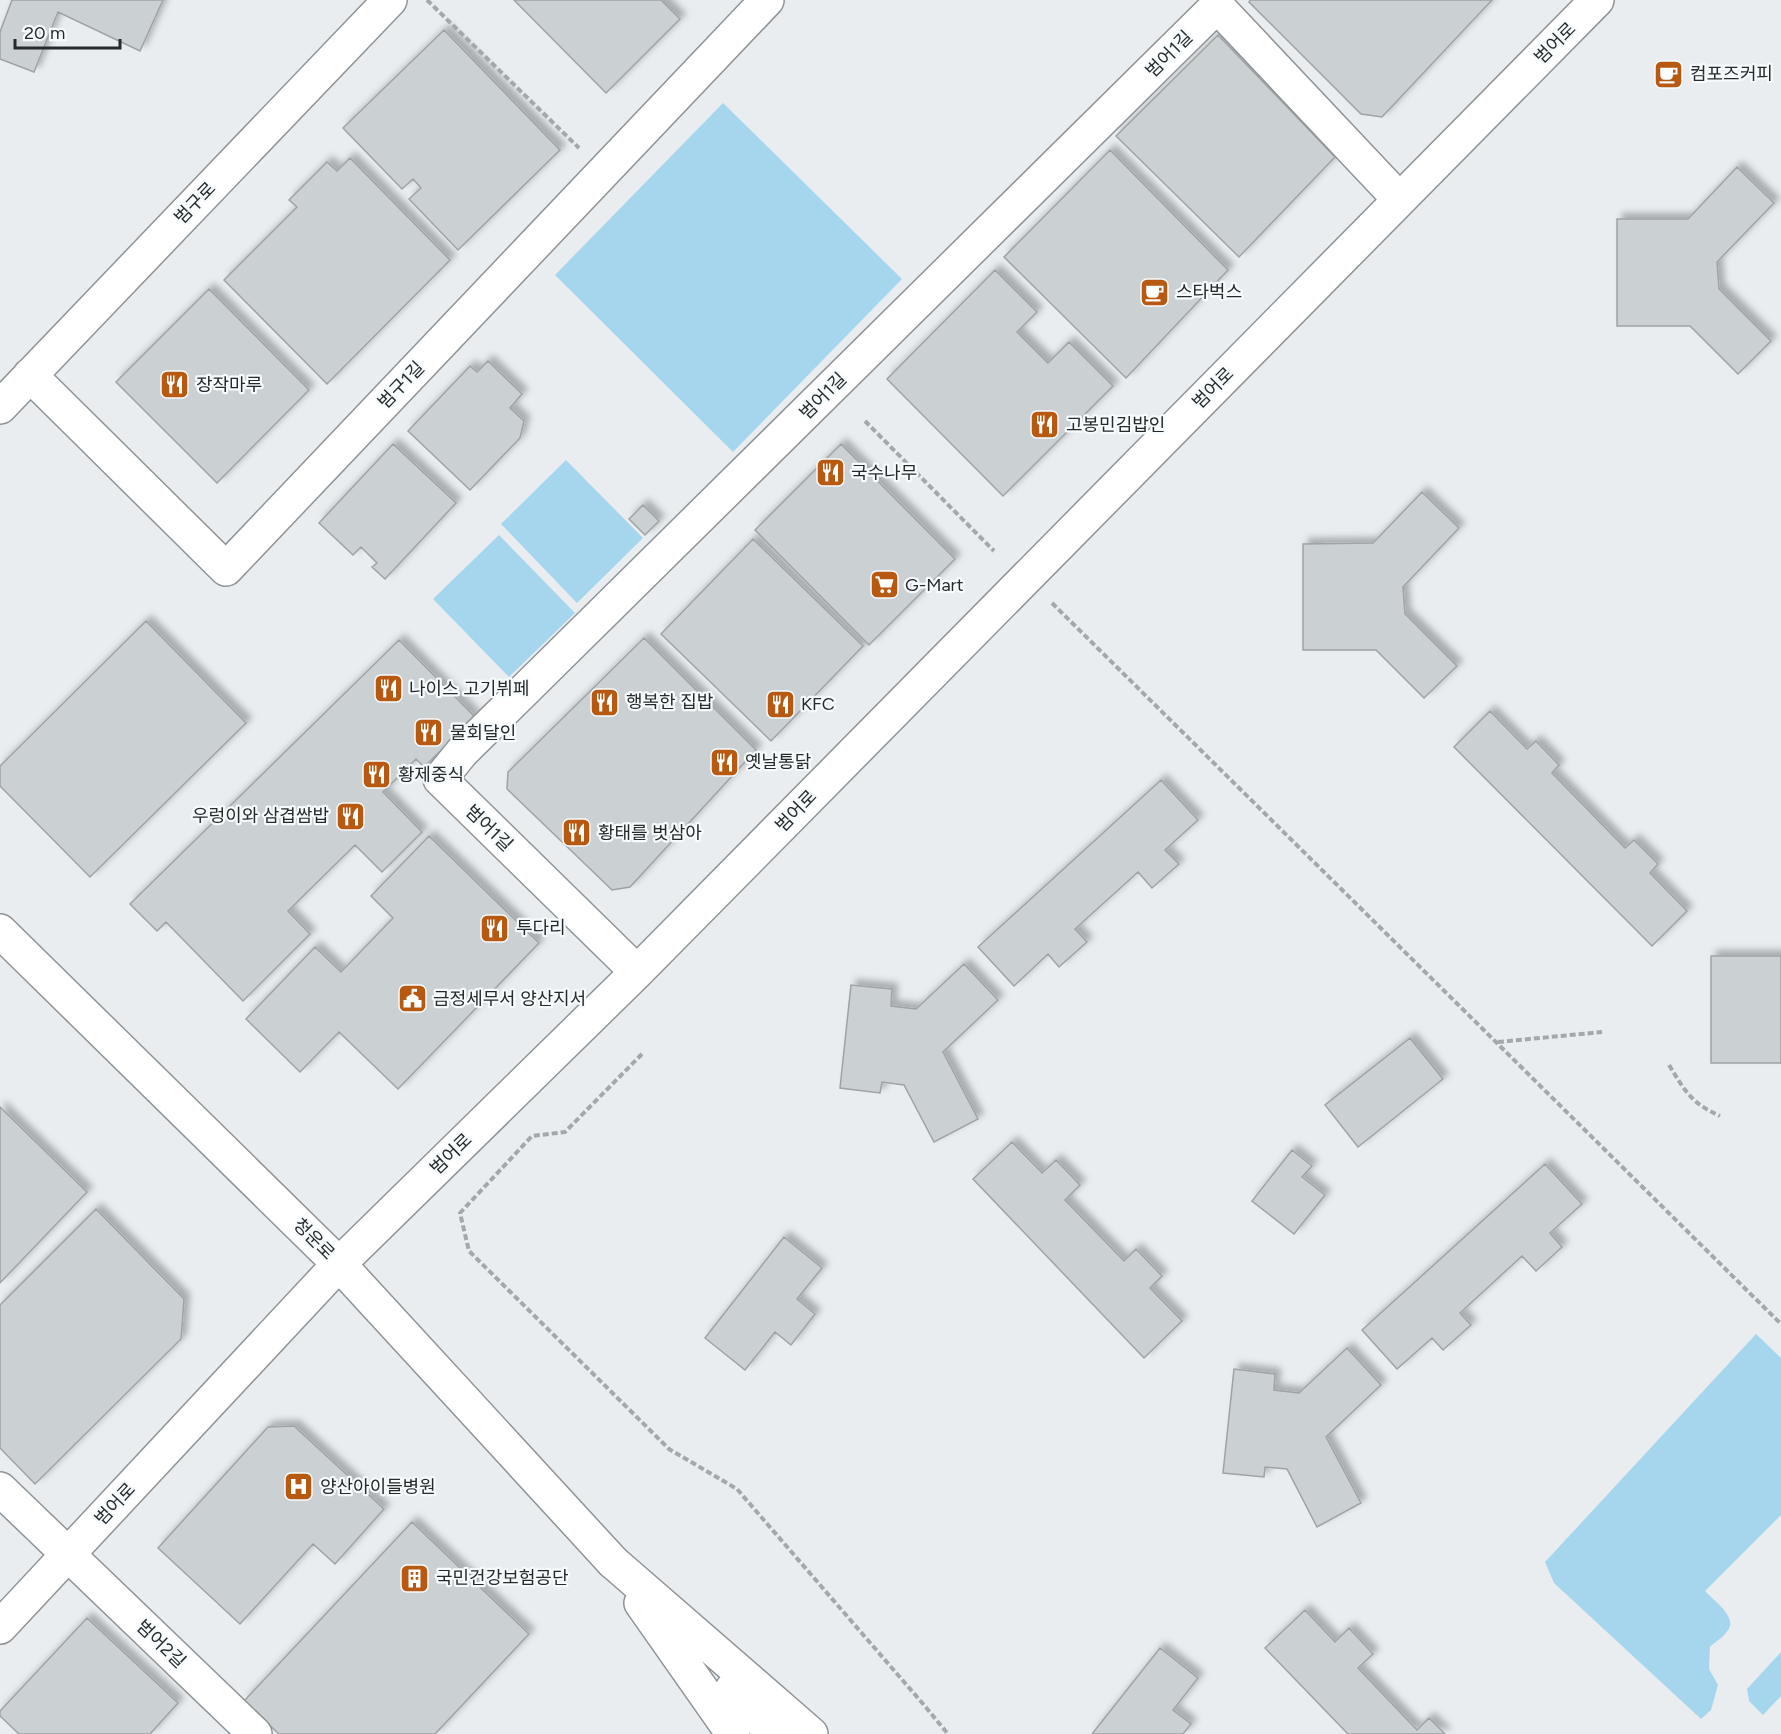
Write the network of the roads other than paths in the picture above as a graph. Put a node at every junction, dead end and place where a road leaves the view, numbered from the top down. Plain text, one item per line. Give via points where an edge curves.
1 (390, 0) edge
2 (767, 0) edge
3 (1597, 0) edge
4 (1399, 199) junction
5 (30, 375) junction
6 (0, 407) edge
7 (0, 931) edge
8 (637, 972) junction
9 (339, 1264) junction
10 (0, 1489) edge
11 (68, 1555) junction
12 (612, 1562) junction
13 (0, 1627) edge
14 (255, 1734) edge
15 (711, 1734) edge
16 (733, 1734) edge
17 (773, 1734) edge
18 (811, 1734) edge

1 - 5 street, 범구로
2 - 5 street, 범구1길 via 226,569
3 - 4 street, 범어로
4 - 8 street, 범어로
4 - 8 street, 범어1길 via 1217,6 462,752 440,779
5 - 6 street, 범구로
7 - 9 street, 청운로
8 - 9 street, 범어로
9 - 11 street, 범어로
9 - 12 street, 청운로
10 - 11 street, 범어2길
11 - 13 street, 범어로
11 - 14 street, 범어2길
12 - 15 street
12 - 16 street
12 - 17 street
12 - 18 street

